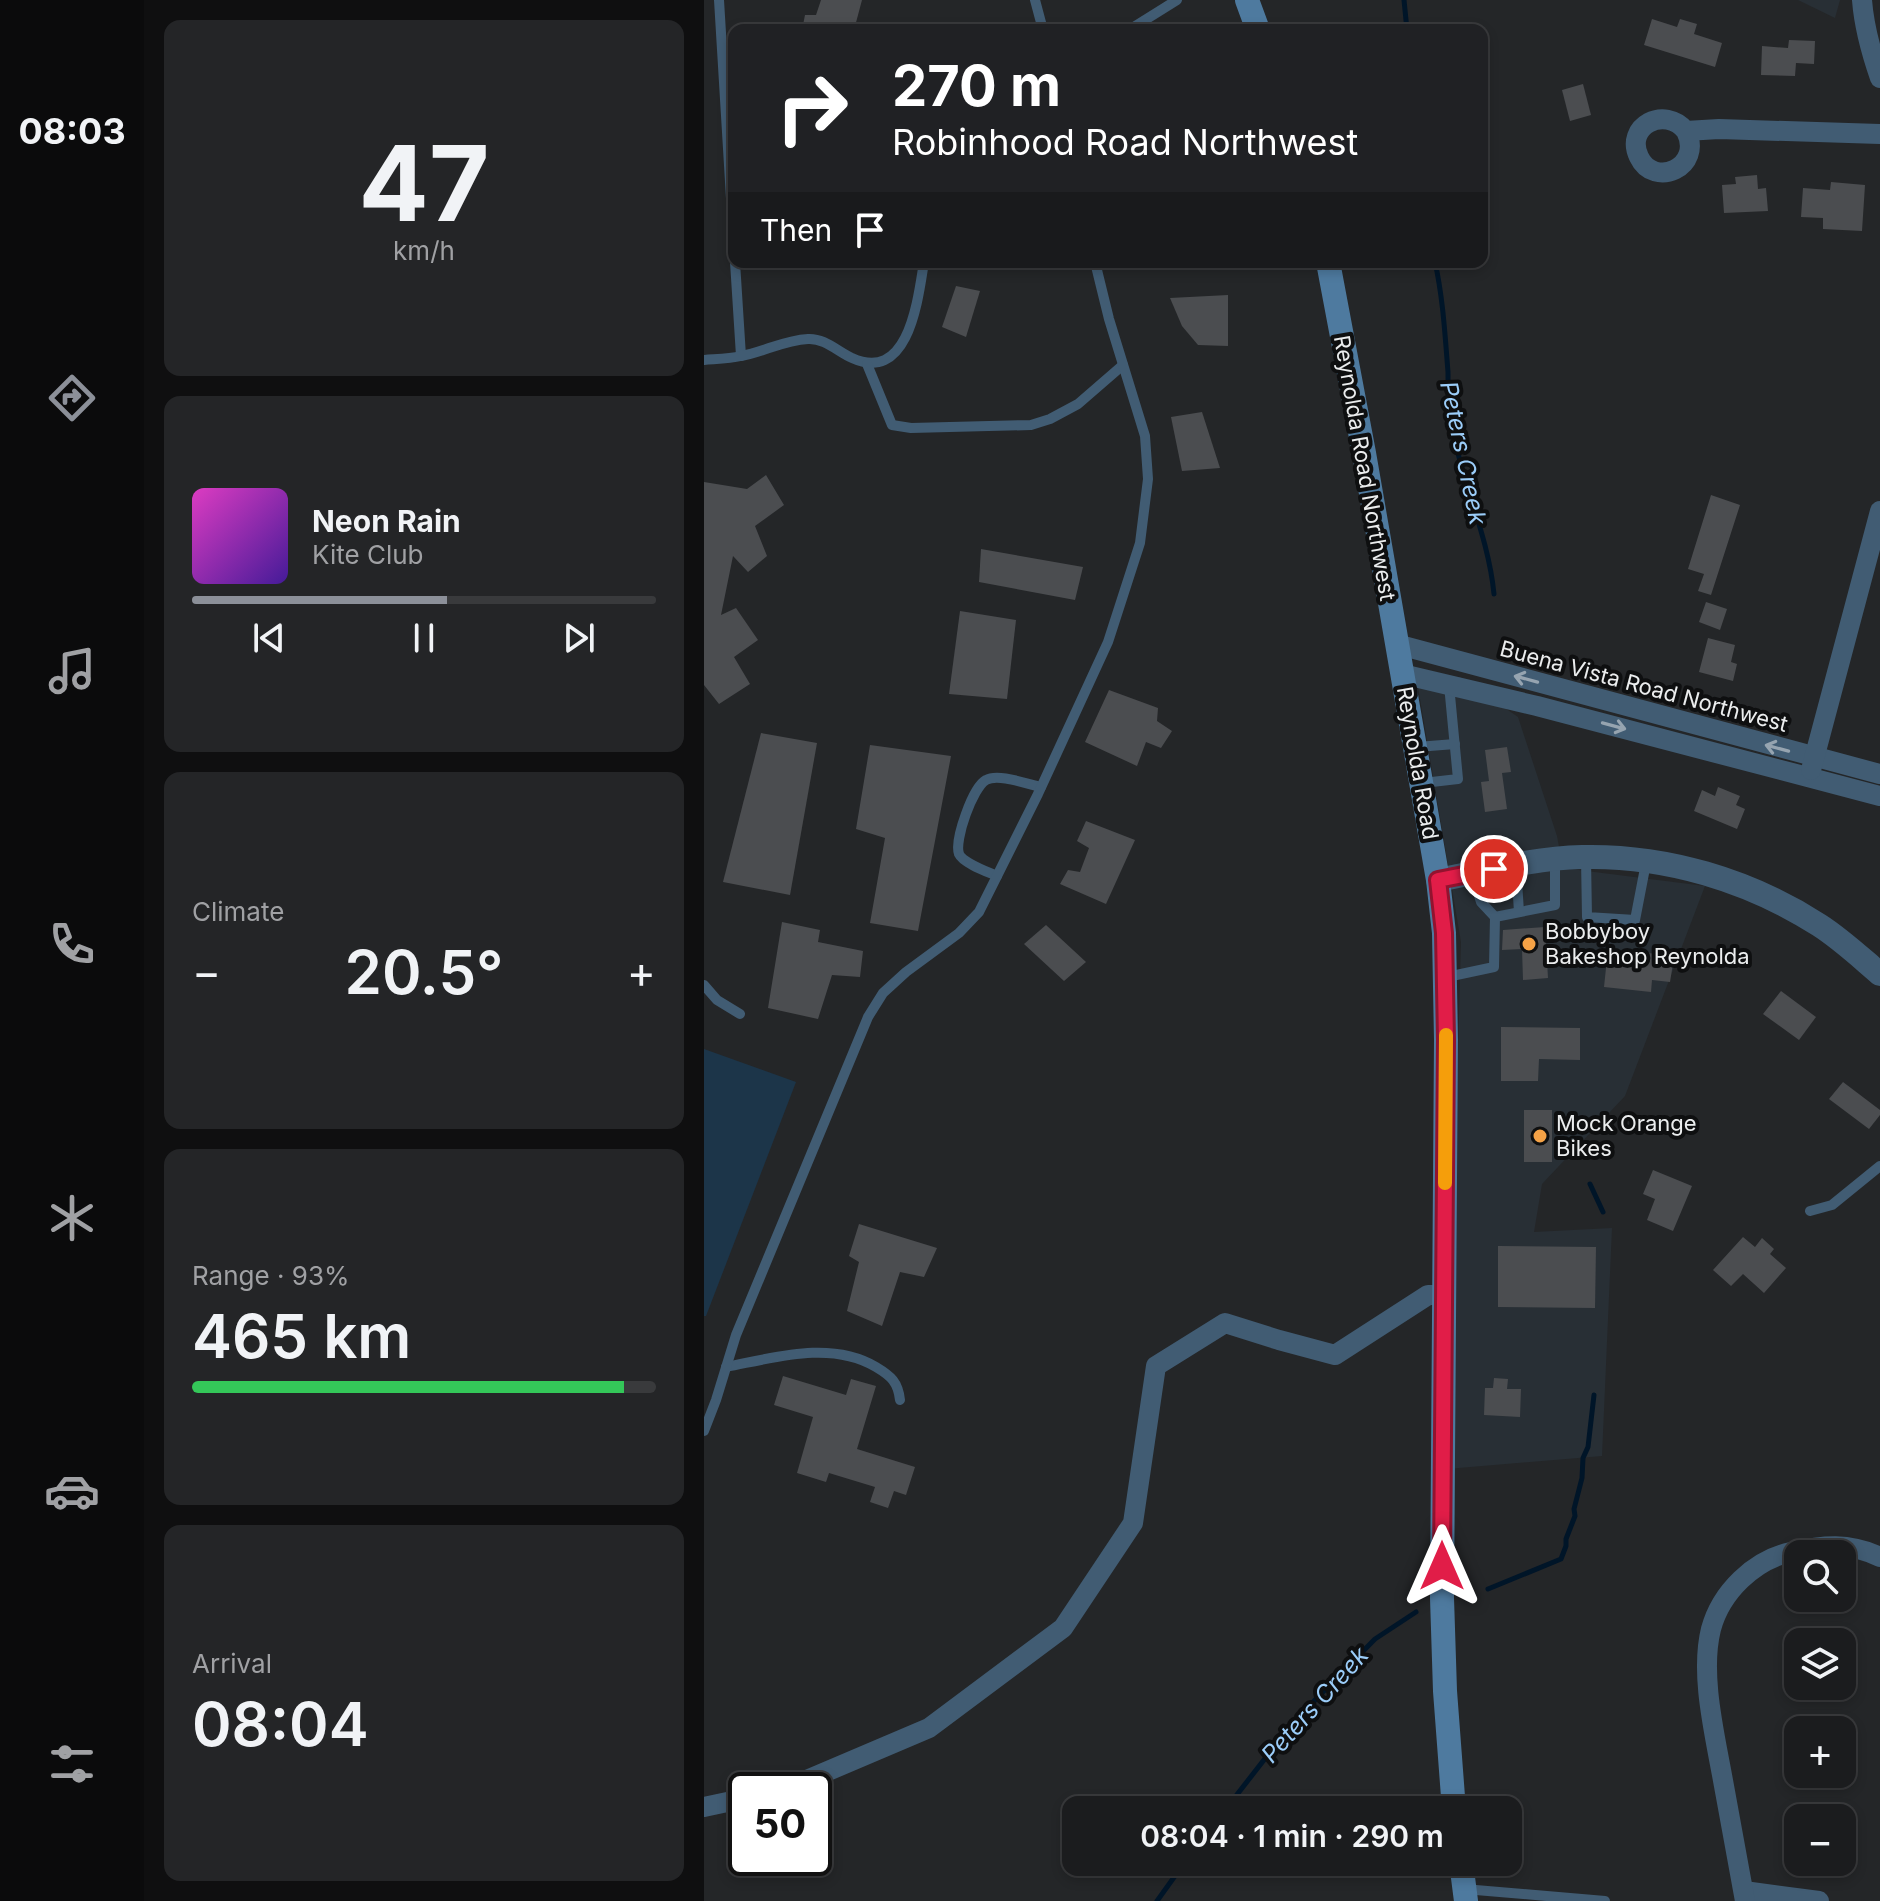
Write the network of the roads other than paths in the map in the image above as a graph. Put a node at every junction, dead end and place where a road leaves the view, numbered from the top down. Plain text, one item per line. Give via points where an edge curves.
1 (719, 0) edge
2 (1035, 0) edge
3 (1177, 0) edge
4 (1247, 0) edge
5 (1862, 0) edge
6 (1041, 24) edge
7 (1139, 24) edge
8 (1256, 24) edge
9 (1880, 78) edge
10 (728, 83) edge
11 (1686, 131) dead end
12 (1880, 134) edge
13 (735, 268) edge
14 (923, 268) edge
15 (1096, 268) edge
16 (1329, 268) edge
17 (741, 356) junction
18 (704, 360) edge
19 (867, 364) junction
20 (1123, 365) junction
21 (1880, 511) edge
22 (1396, 644) junction
23 (1402, 674) junction
24 (1449, 685) junction
25 (1455, 744) junction
26 (1415, 747) junction
27 (1812, 768) junction
28 (1880, 774) edge
29 (1421, 784) junction
30 (1041, 787) junction
31 (1880, 796) edge
32 (1586, 857) junction
33 (1555, 859) junction
34 (1646, 861) junction
35 (1516, 865) junction
36 (1472, 873) junction
37 (997, 876) junction
38 (1438, 880) junction
39 (1519, 912) junction
40 (1495, 917) junction
41 (1880, 974) edge
42 (1445, 977) junction
43 (704, 985) edge
44 (740, 1014) dead end
45 (1880, 1166) edge
46 (1810, 1211) dead end
47 (1444, 1295) junction
48 (726, 1367) junction
49 (704, 1394) edge
50 (716, 1400) junction
51 (900, 1400) dead end
52 (704, 1431) edge
53 (1880, 1557) edge
54 (826, 1772) edge
55 (1453, 1796) edge
56 (728, 1802) edge
57 (704, 1807) edge
58 (1465, 1895) edge
59 (1744, 1896) edge
60 (1605, 1901) edge
61 (1819, 1901) edge

1 - 10 lane
2 - 6 lane
3 - 7 lane
4 - 8 main road
5 - 9 street
11 - 12 street
13 - 17 lane
14 - 19 lane via 901,347 886,360
15 - 20 lane
16 - 22 main road, Reynolda Road Northwest
17 - 18 lane
17 - 19 lane via 810,338
19 - 20 lane via 892,425 911,428 1031,425 1078,404
20 - 30 lane via 1145,436 1148,479 1140,543 1108,642
21 - 27 street
22 - 23 main road, Reynolda Road Northwest
27 -> 22 street, Buena Vista Road Northwest
23 - 24 street, Buena Vista Road Northwest
23 - 26 main road, Reynolda Road
24 - 25 lane
24 -> 27 street, Buena Vista Road Northwest
25 - 26 lane
25 - 29 lane via 1458,779
26 - 29 main road, Reynolda Road
27 - 28 street, Buena Vista Road Northwest
27 - 31 street, Buena Vista Road Northwest
29 - 38 main road, Reynolda Road
30 - 37 lane
30 - 37 lane via 996,777 977,788 959,835 959,854
32 - 33 street
32 - 34 street
32 - 34 lane via 1587,917 1635,920
33 - 35 street
33 - 39 lane via 1555,905
34 - 41 street via 1697,871 1778,902 1819,925
35 - 36 street
35 - 39 lane
36 - 38 street
36 - 40 lane via 1481,902
37 - 48 lane via 979,912 883,993 868,1017
38 - 42 main road, Reynolda Road
39 - 40 lane
40 - 42 lane via 1494,967
42 - 47 main road, Reynolda Road
43 - 44 lane
45 - 46 lane via 1832,1205
47 - 54 street via 1428,1295 1335,1355 1225,1323 1156,1366 1133,1523 1063,1628 929,1728
47 - 55 main road, Reynolda Road via 1442,1598
48 - 50 lane
48 - 51 lane via 793,1354 849,1356 888,1374 899,1387
49 - 50 lane
50 - 52 lane
53 - 59 street via 1839,1545 1776,1555 1744,1577 1716,1616 1708,1685
56 - 57 street
58 - 60 lane
59 - 61 street

